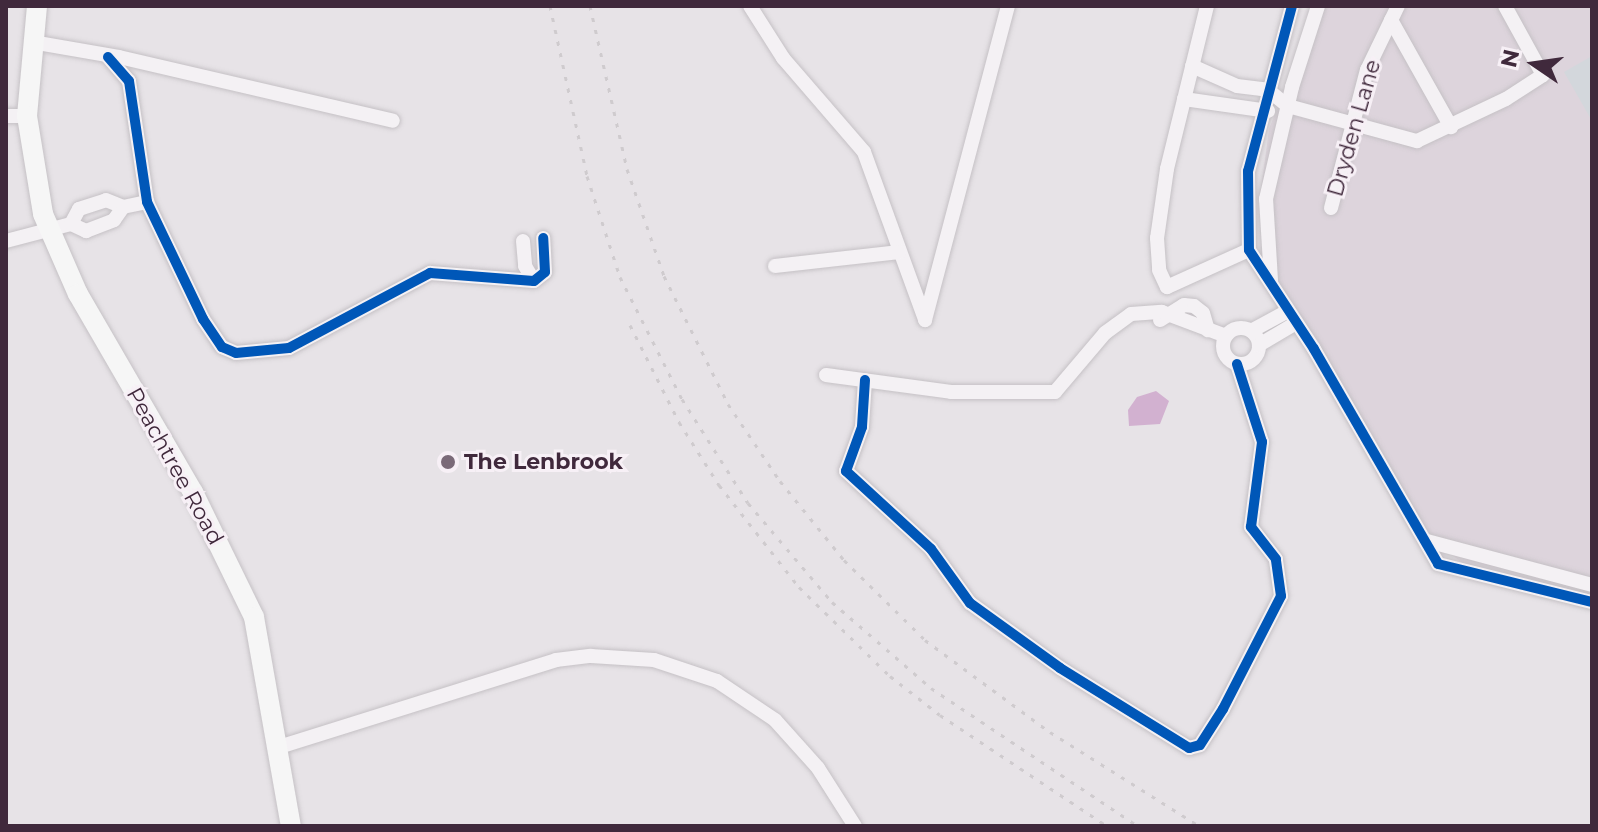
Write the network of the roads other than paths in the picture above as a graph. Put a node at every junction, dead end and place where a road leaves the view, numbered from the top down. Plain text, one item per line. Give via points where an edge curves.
1 (750, 6) edge
2 (1008, 6) edge
3 (1207, 6) edge
4 (1292, 6) edge
5 (1318, 6) edge
6 (1505, 6) edge
7 (34, 7) edge
8 (1394, 13) edge
9 (32, 42) junction
10 (108, 57) junction
11 (1192, 66) junction
12 (1268, 90) junction
13 (1184, 99) junction
14 (1288, 106) junction
15 (1262, 112) junction
16 (6, 116) edge
17 (27, 116) junction
18 (393, 121) dead end
19 (1354, 125) junction
20 (1451, 127) junction
21 (147, 202) junction
22 (123, 207) junction
23 (1331, 208) dead end
24 (71, 224) junction
25 (49, 232) junction
26 (6, 241) edge
27 (1249, 250) junction
28 (899, 252) junction
29 (775, 266) dead end
30 (534, 281) junction
31 (1271, 284) junction
32 (1292, 317) junction
33 (1226, 336) junction
34 (1255, 338) junction
35 (1237, 364) junction
36 (826, 375) dead end
37 (865, 380) junction
38 (1427, 541) junction
39 (1592, 585) edge
40 (1592, 602) edge
41 (279, 747) junction
42 (291, 826) edge
43 (855, 826) edge

1 - 28 street via 783,58 864,152
2 - 28 street via 925,320
3 - 11 street
4 - 12 street
5 - 14 street
6 - 20 street via 1543,75
7 - 9 highway, Peachtree Road
8 - 19 street, Dryden Lane via 1367,70
8 - 20 street
9 - 10 street
9 - 17 highway, Peachtree Road
10 - 18 street
10 - 21 street via 129,81
11 - 12 street via 1237,86
11 - 13 street
12 - 14 street
12 - 15 street
13 - 15 street
13 - 27 street via 1157,238 1162,277 1167,287
14 - 15 street
14 - 19 street
14 - 31 street via 1266,199
15 - 27 street via 1245,198
16 - 17 street
17 - 25 highway, Peachtree Road
19 - 20 street via 1417,141
19 - 23 street, Dryden Lane
21 - 22 street
21 - 30 street via 203,319 222,347 236,353 289,348 430,273
22 - 24 street via 114,220 86,231
22 - 24 street via 106,200 79,209
24 - 25 street
25 - 26 street
25 - 41 highway, Peachtree Road via 101,337 240,583 260,635
27 - 31 street
28 - 29 street
30 - 30 street via 545,272 544,245 524,248 527,277
31 - 32 street
32 - 34 street
32 - 38 street via 1401,506
33 - 34 street via 1240,328
33 - 35 street via 1224,353
33 - 37 street via 1208,330 1203,313 1184,305 1167,317 1162,312 1131,314 1105,333 1055,392 951,392
34 - 35 street via 1253,360
35 - 37 street via 1262,442 1251,527 1276,559 1281,596 1223,709 1200,745 1189,748 1017,640 970,603 931,549 846,471 862,427
36 - 37 street
38 - 39 street
38 - 40 street via 1438,564
41 - 42 highway, Peachtree Road
41 - 43 street via 556,660 654,660 717,681 775,720 818,768

